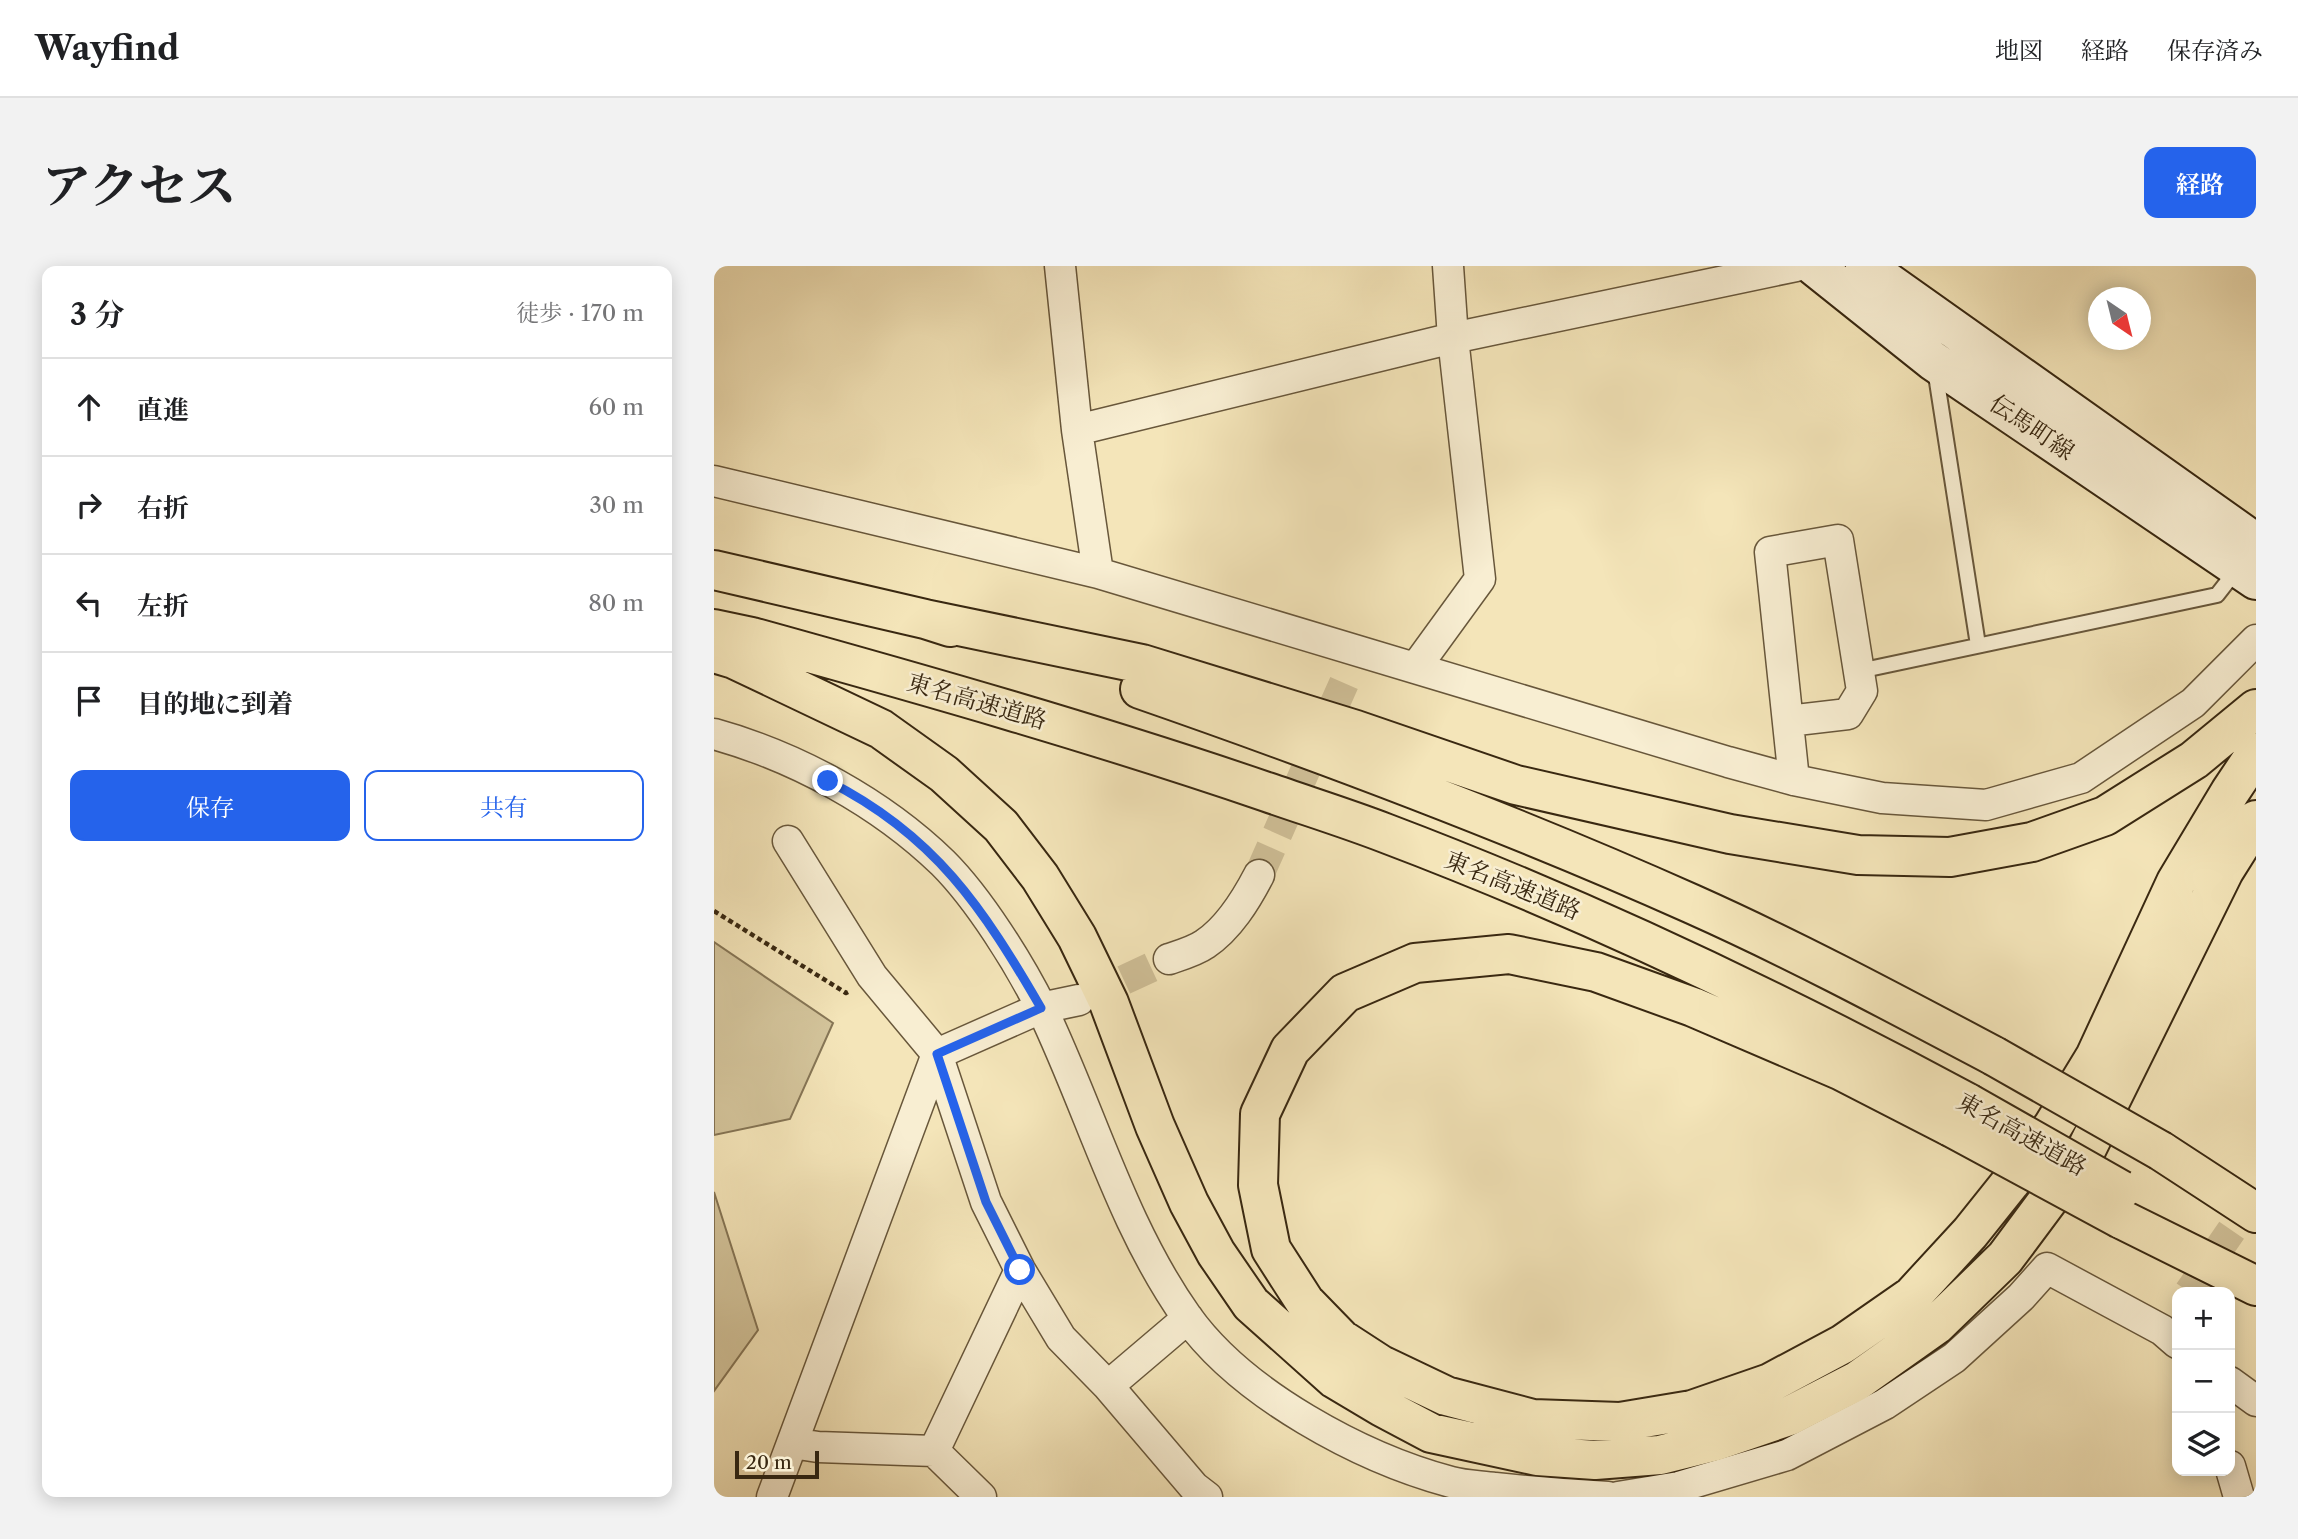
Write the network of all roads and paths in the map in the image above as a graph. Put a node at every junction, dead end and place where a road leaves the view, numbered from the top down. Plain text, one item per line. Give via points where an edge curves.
1 (1060, 266) edge
2 (1448, 266) edge
3 (1797, 266) edge
4 (1814, 266) edge
5 (1881, 270) edge
6 (1453, 338) junction
7 (1933, 361) junction
8 (1077, 430) junction
9 (714, 481) edge
10 (2250, 563) edge
11 (714, 570) edge
12 (1098, 573) junction
13 (925, 619) junction
14 (714, 629) edge
15 (2256, 640) edge
16 (1978, 645) junction
17 (714, 653) edge
18 (1416, 667) junction
19 (1859, 671) junction
20 (2256, 709) edge
21 (1788, 721) junction
22 (714, 734) edge
23 (2256, 753) edge
24 (1794, 780) junction
25 (2256, 820) edge
26 (788, 841) dead end
27 (1259, 875) tunnel mouth
28 (714, 911) edge
29 (1170, 959) tunnel mouth
30 (872, 976) junction
31 (1079, 1000) tunnel mouth
32 (1041, 1008) junction
33 (937, 1054) junction
34 (1960, 1115) junction
35 (2128, 1208) junction
36 (2256, 1213) edge
37 (1020, 1270) junction
38 (2256, 1274) edge
39 (2256, 1286) edge
40 (1188, 1318) junction
41 (2172, 1327) edge
42 (1108, 1386) junction
43 (2235, 1386) edge
44 (2256, 1401) edge
45 (793, 1443) junction
46 (934, 1451) junction
47 (2233, 1476) edge
48 (1454, 1490) edge
49 (772, 1497) edge
50 (981, 1497) edge
51 (1207, 1497) edge
52 (1608, 1497) edge
53 (1618, 1497) edge
54 (2239, 1497) edge

1 - 8 street
2 - 6 street
3 - 6 street
4 - 7 street, 伝馬町線
5 - 10 street, 伝馬町線
6 - 8 street
6 - 18 street via 1480,579
7 - 10 street, 伝馬町線
7 - 16 lane
8 - 12 street
9 - 12 street
10 - 16 lane via 2217,595
11 - 13 highway, 東名高速道路
12 - 18 street via 1350,662
13 - 20 highway via 1142,664 1516,785 1730,834 1858,855 1950,857 2032,842 2105,816 2194,760
13 - 36 highway, 東名高速道路, bridge via 1305,747 1693,904 1994,1056 2161,1151
14 - 34 highway, 東名高速道路 via 1000,706 1384,832 1691,962 1864,1047
15 - 24 street via 2193,703 2081,778 1986,805 1882,798
16 - 19 lane
17 - 25 highway via 881,729 944,774 1001,826 1077,937 1110,1003 1189,1203 1251,1304 1335,1380 1431,1433 1538,1456 1608,1459 1660,1455 1716,1441 1789,1416 1857,1381 1936,1325 2005,1258 2087,1148 2224,871
18 - 24 street
19 - 21 street via 1862,691 1848,714
19 - 21 street via 1838,540 1770,552
21 - 24 street
22 - 32 street via 748,743 828,781 893,820 944,864 977,904
23 - 34 highway via 2176,882 2095,1057 2053,1126 2017,1173 1912,1296 1843,1344 1770,1383 1692,1410 1620,1422 1533,1419 1446,1396 1341,1339 1305,1302 1270,1249 1258,1185 1259,1114 1290,1049 1345,993 1415,963 1509,954 1596,972
26 - 30 street
27 - 29 street via 1247,899 1205,945
28 - 30 path via 846,993
30 - 33 street
31 - 32 street
32 - 33 street
32 - 40 street via 1137,1234
33 - 37 street via 986,1202
33 - 45 street
34 - 35 highway, 東名高速道路, bridge
35 - 38 highway, 東名高速道路
35 - 39 highway
37 - 42 street via 1061,1338
37 - 46 street
40 - 42 street
40 - 48 street via 1243,1375 1317,1426
41 - 53 street via 2048,1268 1954,1358 1885,1404 1787,1455 1679,1487
42 - 51 street
43 - 44 street
45 - 46 street
45 - 49 street
46 - 50 street
47 - 54 street
48 - 52 street

